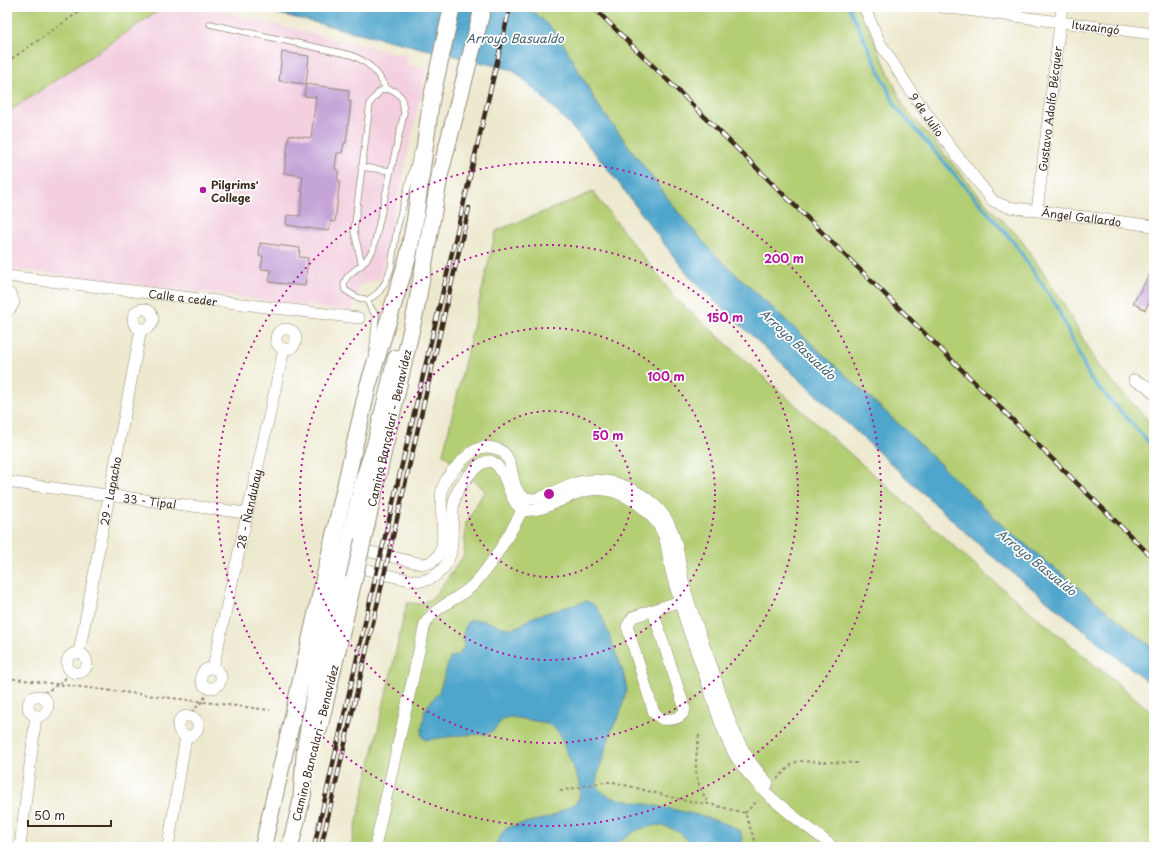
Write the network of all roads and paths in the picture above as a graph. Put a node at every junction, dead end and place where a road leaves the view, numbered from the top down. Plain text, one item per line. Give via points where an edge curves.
1 (86, 7) edge
2 (452, 7) edge
3 (482, 7) edge
4 (864, 7) edge
5 (942, 7) edge
6 (1062, 7) edge
7 (1060, 21) junction
8 (210, 24) dead end
9 (1154, 34) edge
10 (7, 62) edge
11 (386, 89) junction
12 (431, 101) junction
13 (361, 167) junction
14 (391, 171) junction
15 (1008, 207) joint
16 (1037, 211) junction
17 (1154, 226) edge
18 (408, 257) junction
19 (362, 265) junction
20 (422, 275) junction
21 (7, 276) edge
22 (7, 292) edge
23 (368, 300) junction
24 (7, 311) edge
25 (359, 318) dead end
26 (141, 329) dead end
27 (284, 349) dead end
28 (1134, 380) dead end
29 (368, 386) junction
30 (1154, 394) edge
31 (451, 474) junction
32 (364, 478) junction
33 (7, 482) edge
34 (462, 483) junction
35 (109, 495) junction
36 (528, 498) junction
37 (522, 510) junction
38 (246, 512) junction
39 (348, 547) junction
40 (344, 563) junction
41 (684, 600) junction
42 (653, 611) junction
43 (79, 653) junction
44 (321, 656) junction
45 (213, 668) junction
46 (69, 669) junction
47 (7, 678) edge
48 (59, 684) junction
49 (206, 687) junction
50 (39, 696) joint
51 (202, 702) junction
52 (270, 710) dead end
53 (187, 716) joint
54 (699, 735) dead end
55 (857, 763) dead end
56 (768, 789) junction
57 (560, 791) dead end
58 (301, 803) junction
59 (709, 804) junction
60 (745, 814) junction
61 (20, 847) edge
62 (168, 847) edge
63 (263, 847) edge
64 (290, 847) edge
65 (375, 847) edge
66 (757, 847) edge
67 (833, 847) edge

1 - 10 path
2 - 12 main road
3 - 20 main road, Camino Bancalari - Benavídez via 440,174
4 - 15 street, 9 de Julio via 880,43 951,148 993,201
5 - 7 street, Ituzaingó
6 - 7 street, Gustavo Adolfo Bécquer
7 - 9 street, Ituzaingó
7 - 16 street, Gustavo Adolfo Bécquer
8 - 11 lane via 351,55 371,66 380,76
11 - 13 lane via 380,90 370,103
11 - 14 lane via 395,91 402,98 404,105
12 - 18 main road
12 - 23 lane via 397,228 390,268 383,287
13 - 14 lane
13 - 19 lane via 354,231
14 - 19 lane via 373,250
15 - 16 street, Ángel Gallardo
16 - 17 street, Ángel Gallardo
18 - 29 main road
18 - 32 main road via 408,286 379,386
19 - 23 lane via 347,277 344,286 345,290 356,297
20 - 32 main road via 389,380 375,445
20 - 58 main road, Camino Bancalari - Benavídez, bridge via 405,364
21 - 25 street, Calle a ceder
22 - 24 street via 12,295 14,302
23 - 29 lane via 376,316
26 - 35 street, 29 - Lapacho
27 - 38 street, 28 - Ñandubay
28 - 30 street via 1148,386
29 - 63 main road
31 - 34 street
31 - 36 street via 470,453 480,448 494,448 507,457 517,490
31 - 39 street via 442,490 442,551 434,561 422,564
32 - 39 main road
33 - 35 street, 33 - Tipal
34 - 37 street via 480,465 492,461 500,468 511,499
34 - 40 street via 453,506 452,551 444,567 436,575 416,581
35 - 38 street, 33 - Tipal
35 - 43 street, 29 - Lapacho
36 - 37 street
36 - 41 street via 538,498 574,482 592,480 615,483 638,493 660,511 669,524 676,545
37 - 41 street via 536,510 587,490 608,491 630,499 649,513 662,531
37 - 65 street via 478,580 432,615 425,624
38 - 45 street, 28 - Ñandubay
39 - 40 main road
40 - 44 main road
41 - 42 street
41 - 56 street via 723,731 744,770
42 - 42 street via 633,617 627,626 628,632 654,713 662,719 676,718 685,709
43 - 46 street via 72,654 68,659
43 - 46 street via 87,658 86,668 78,673
44 - 58 main road via 305,749
44 - 63 main road via 274,824
45 - 49 street via 202,673 201,682
45 - 49 street via 220,675 220,682 216,687
46 - 48 path via 64,682
47 - 48 path
48 - 50 path
48 - 51 path
49 - 51 path
50 - 61 street via 32,697 28,703 30,713 36,716
51 - 52 path
51 - 53 path
53 - 62 street via 181,719 178,726 180,732 186,736
54 - 59 path via 695,769 699,789
55 - 56 path via 798,761
56 - 60 path
56 - 67 street
57 - 59 path via 613,782 690,802
58 - 64 main road, Camino Bancalari - Benavídez
59 - 60 path
60 - 66 path

